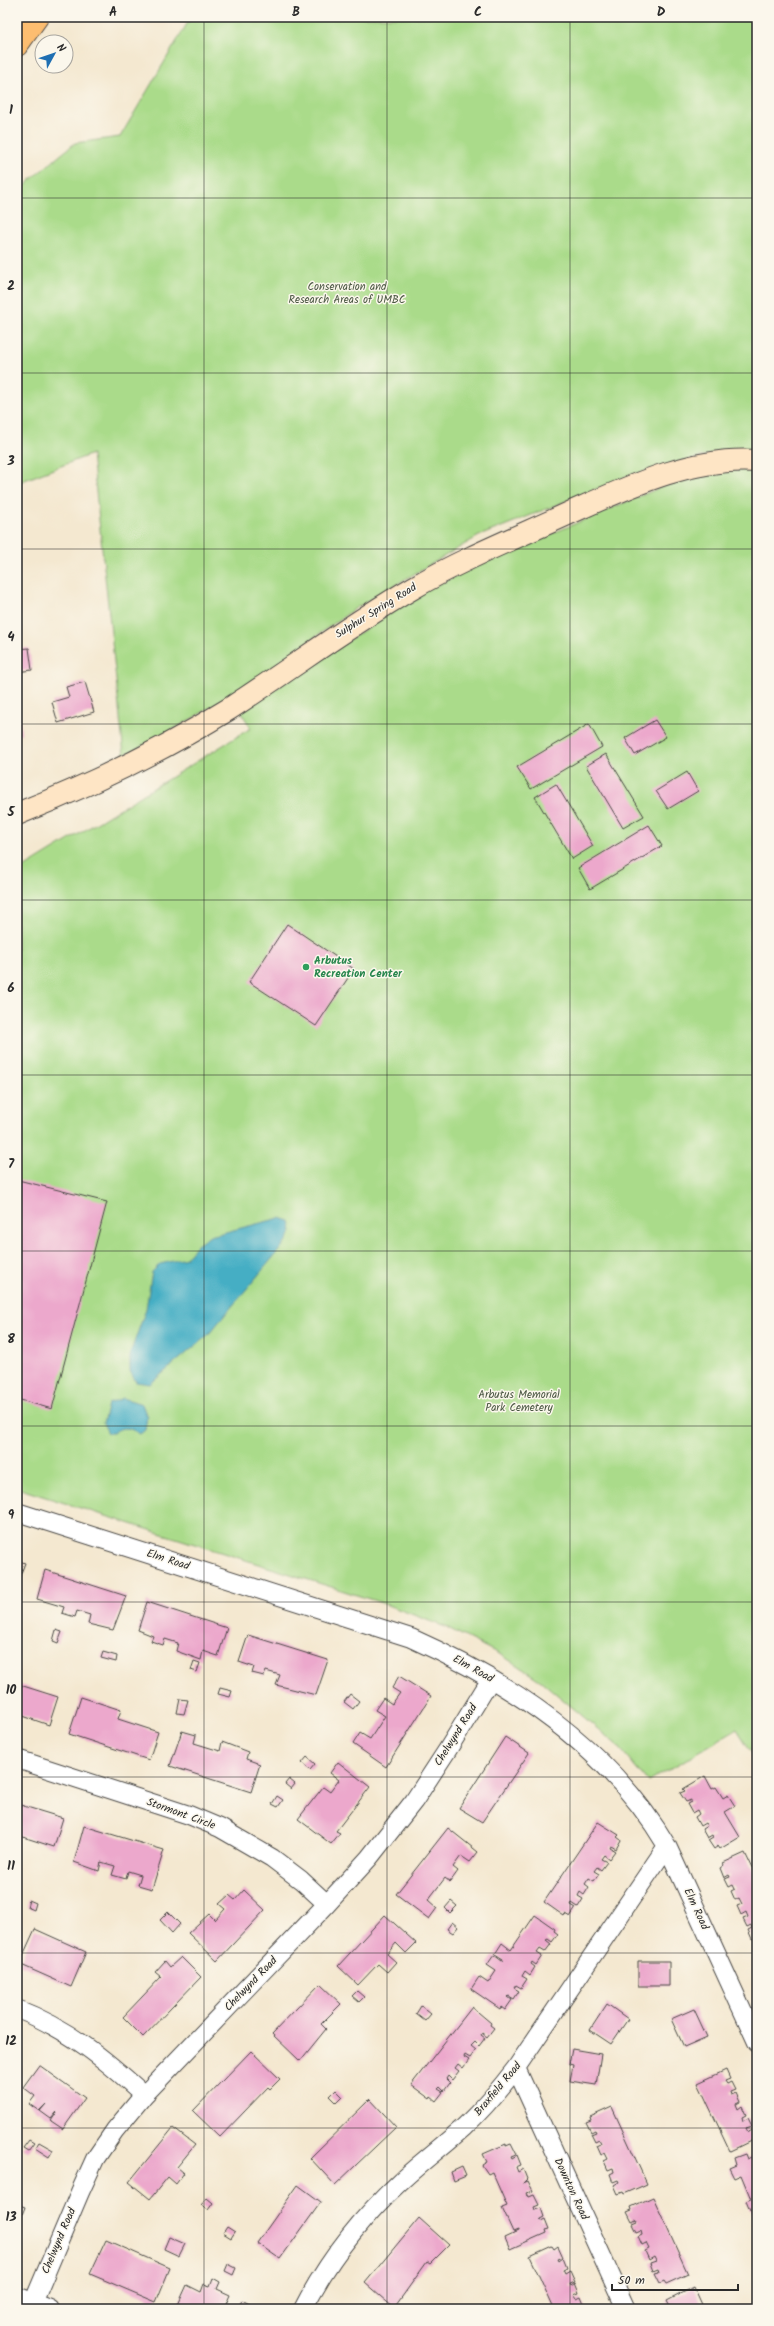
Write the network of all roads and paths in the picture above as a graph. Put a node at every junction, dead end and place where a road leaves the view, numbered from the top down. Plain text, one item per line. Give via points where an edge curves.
1 (37, 17) edge
2 (17, 44) edge
3 (757, 461) edge
4 (17, 814) edge
5 (17, 1512) edge
6 (491, 1679) junction
7 (17, 1759) edge
8 (667, 1846) junction
9 (327, 1904) junction
10 (17, 2009) edge
11 (757, 2042) edge
12 (516, 2068) junction
13 (144, 2095) junction
14 (17, 2296) edge
15 (34, 2303) junction
16 (50, 2309) edge
17 (303, 2309) edge
18 (626, 2309) edge

1 - 2 highway
3 - 4 main road, Sulphur Spring Road via 741,460 706,465 663,475 613,494 478,554 359,620 228,709 174,740 91,784
5 - 6 street, Elm Road via 375,1625 436,1649
6 - 8 street, Elm Road via 526,1700 591,1753 633,1797 653,1822
6 - 9 street, Chelwynd Road via 414,1801 369,1858
7 - 9 street, Stormont Circle via 189,1815 220,1828 272,1858
8 - 11 street, Elm Road
8 - 12 street, Braxfield Road
9 - 13 street, Chelwynd Road
10 - 13 street via 51,2023 84,2043
12 - 17 street, Braxfield Road via 490,2102 400,2181 370,2212 342,2246
12 - 18 street, Downton Road
13 - 15 street, Chelwynd Road via 115,2130 96,2159
14 - 15 street
15 - 16 street

